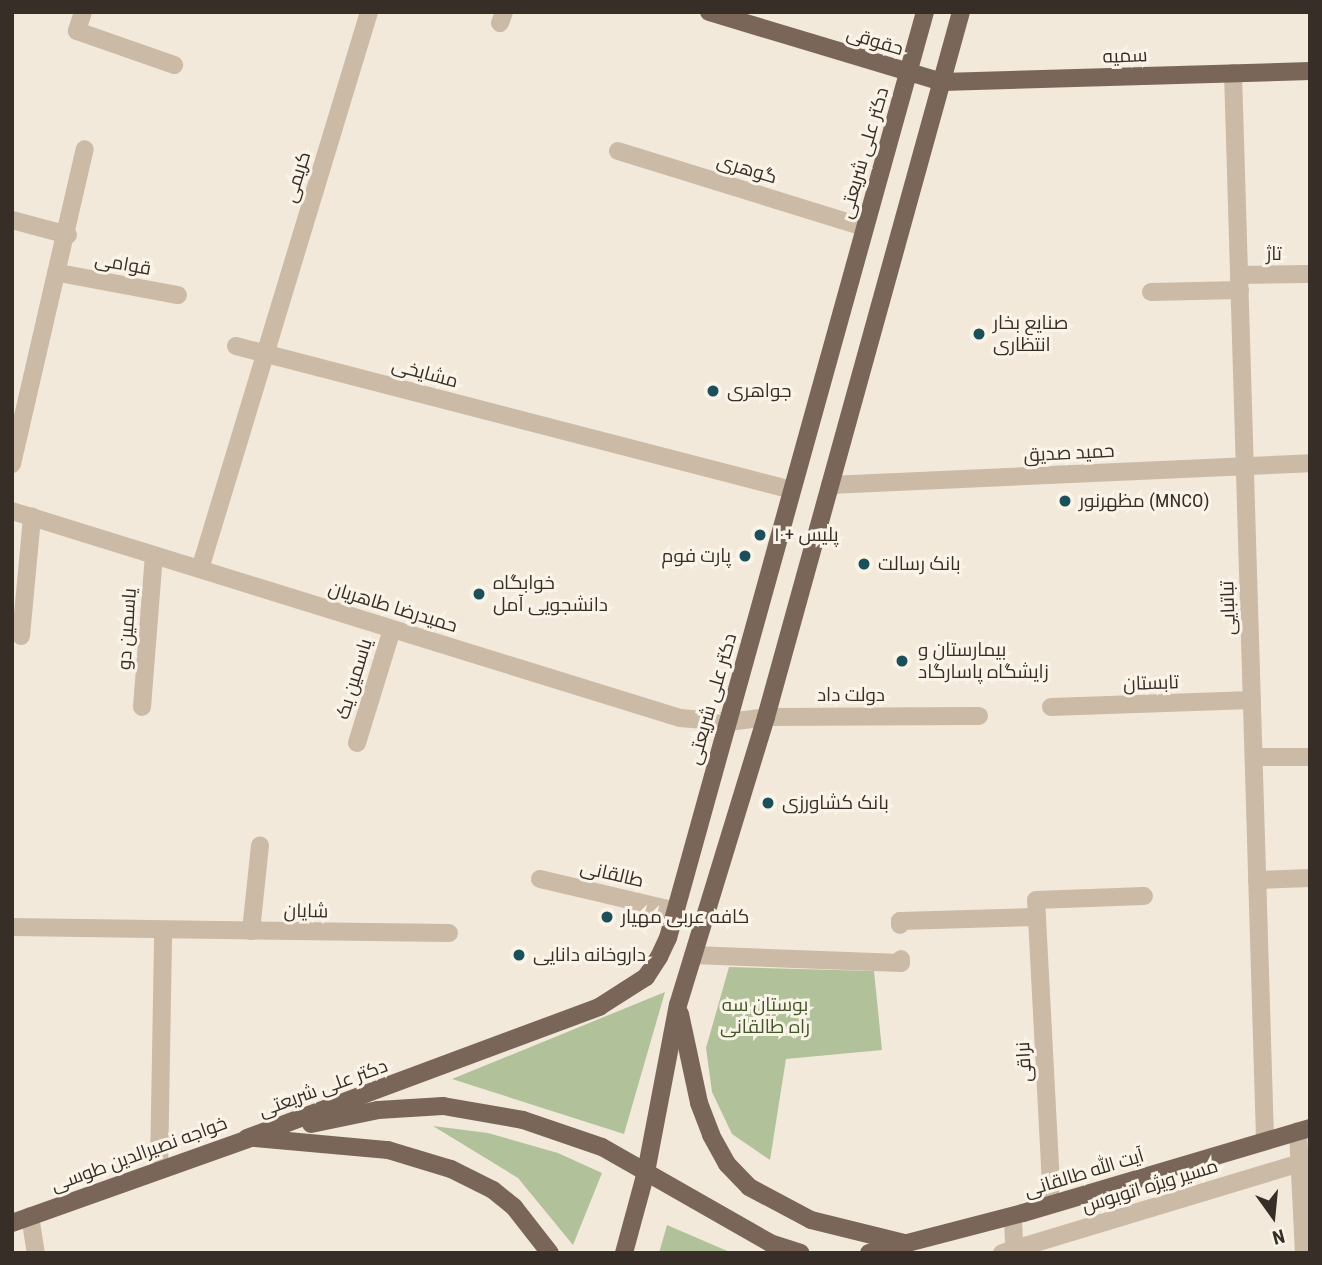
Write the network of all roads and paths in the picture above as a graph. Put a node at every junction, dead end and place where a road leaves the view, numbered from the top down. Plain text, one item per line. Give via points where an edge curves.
1 (83, 12) edge
2 (369, 12) edge
3 (709, 12) edge
4 (925, 12) edge
5 (961, 12) edge
6 (174, 65) dead end
7 (1310, 71) edge
8 (908, 73) junction
9 (1233, 74) junction
10 (942, 82) junction
11 (85, 149) dead end
12 (618, 151) dead end
13 (12, 220) edge
14 (864, 228) junction
15 (68, 235) junction
16 (59, 273) junction
17 (1310, 274) edge
18 (1240, 282) junction
19 (1152, 292) dead end
20 (178, 295) dead end
21 (236, 346) dead end
22 (265, 354) junction
23 (1310, 463) edge
24 (12, 464) edge
25 (1245, 466) junction
26 (830, 485) junction
27 (792, 490) junction
28 (12, 511) edge
29 (32, 517) junction
30 (154, 555) junction
31 (200, 569) junction
32 (392, 628) junction
33 (21, 636) dead end
34 (1252, 701) junction
35 (142, 707) dead end
36 (1051, 707) dead end
37 (979, 716) dead end
38 (766, 717) junction
39 (728, 722) junction
40 (357, 743) dead end
41 (1254, 757) junction
42 (1310, 757) edge
43 (260, 845) dead end
44 (1310, 878) edge
45 (540, 879) dead end
46 (1257, 880) junction
47 (1144, 896) dead end
48 (676, 911) junction
49 (1037, 917) junction
50 (900, 925) dead end
51 (12, 927) edge
52 (163, 930) junction
53 (251, 931) junction
54 (449, 933) dead end
55 (693, 955) junction
56 (901, 958) dead end
57 (678, 1005) junction
58 (1304, 1129) edge
59 (247, 1138) junction
60 (1265, 1141) junction
61 (1305, 1162) edge
62 (159, 1169) junction
63 (646, 1172) junction
64 (1052, 1204) junction
65 (30, 1216) junction
66 (1013, 1216) junction
67 (12, 1223) edge
68 (907, 1244) junction
69 (1010, 1252) edge
70 (36, 1253) edge
71 (550, 1253) edge
72 (624, 1253) edge
73 (800, 1253) edge
74 (869, 1253) edge
75 (1304, 1253) edge

1 - 6 street via 77,32
2 - 22 street, کریمی
3 - 8 main road, حقوقی
4 - 8 main road, دکتر علی شریعتی
5 - 10 main road
7 - 9 main road, سمیه
8 - 10 main road, حقوقی
8 - 14 main road, دکتر علی شریعتی
9 - 10 main road, سمیه
9 - 18 street, تباتبایی
10 - 26 main road
11 - 15 street
12 - 14 street, گوهری
13 - 15 street
14 - 27 main road, دکتر علی شریعتی
15 - 16 street
16 - 20 street, قوامی
16 - 24 street
17 - 18 street, تاژ
18 - 19 street, تاژ
18 - 25 street, تباتبایی
21 - 22 street, مشایخی
22 - 27 street, مشایخی
22 - 31 street
23 - 25 street, حمید صدیق
25 - 26 street, حمید صدیق
25 - 34 street, تباتبایی
26 - 38 main road
27 - 39 main road, دکتر علی شریعتی
28 - 29 street, حمیدرضا طاهریان
29 - 30 street, حمیدرضا طاهریان
29 - 33 street
30 - 31 street, حمیدرضا طاهریان
30 - 35 street, یاسمین دو
31 - 32 street, حمیدرضا طاهریان
32 - 39 street, حمیدرضا طاهریان via 680,718
32 - 40 street, یاسمین یک
34 - 36 street, تابستان
34 - 41 street, تباتبایی
37 - 38 street, دولت داد
38 - 39 street, حمیدرضا طاهریان
38 - 55 main road
39 - 48 main road, دکتر علی شریعتی
41 - 42 street
41 - 46 street, تباتبایی
43 - 53 street
44 - 46 street
45 - 48 street, طالقانی
46 - 60 street, تباتبایی
47 - 49 street via 1036,900
48 - 59 main road, دکتر علی شریعتی via 659,957 646,977 625,995 446,1067
49 - 50 street via 900,921
49 - 64 street, نراقی
51 - 52 street, شایان
52 - 53 street, شایان
52 - 62 street
53 - 54 street, شایان
55 - 56 street via 901,963
55 - 57 main road
57 - 63 main road
57 - 68 main road via 699,1102 711,1135 734,1172 772,1203 811,1220
58 - 60 main road, آیت الله طالقانی
58 - 61 street
59 - 62 main road, خواجه نصیرالدین طوسی
59 - 63 main road, خواجه نصیرالدین طوسی via 378,1110 443,1107 564,1131
59 - 71 main road via 388,1150 438,1164 494,1190 527,1220
60 - 64 main road, آیت الله طالقانی
61 - 69 street, مسیر ویژه اتوبوس
61 - 75 street
62 - 65 main road, خواجه نصیرالدین طوسی
63 - 72 main road
63 - 73 main road via 770,1243
64 - 66 main road, آیت الله طالقانی
65 - 67 main road, خواجه نصیرالدین طوسی
65 - 70 street
66 - 68 main road, آیت الله طالقانی
66 - 69 street
68 - 74 main road, آیت الله طالقانی

